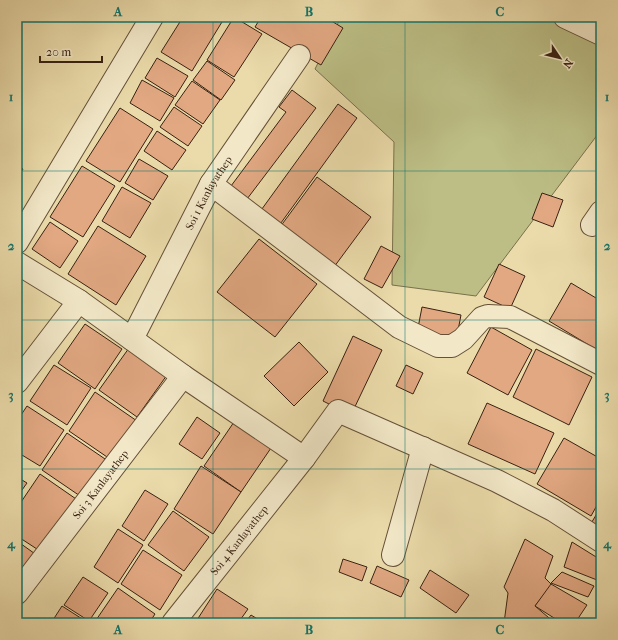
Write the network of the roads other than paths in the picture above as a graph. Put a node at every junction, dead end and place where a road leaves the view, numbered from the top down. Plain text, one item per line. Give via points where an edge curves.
1 (152, 17) edge
2 (565, 17) edge
3 (601, 34) edge
4 (299, 56) dead end
5 (211, 184) junction
6 (17, 242) edge
7 (17, 263) edge
8 (79, 301) junction
9 (132, 339) junction
10 (601, 364) edge
11 (183, 376) junction
12 (17, 382) edge
13 (423, 448) junction
14 (304, 458) junction
15 (601, 540) edge
16 (393, 555) dead end
17 (17, 593) edge
18 (174, 623) edge

1 - 6 street
2 - 3 street
4 - 5 street, Soi 1 Kanlayathep
5 - 9 street, Soi 1 Kanlayathep
5 - 10 street via 398,327 421,339 438,346 452,346 463,339 482,318 510,318
7 - 8 street
8 - 9 street
8 - 12 street
9 - 11 street
11 - 14 street
11 - 17 street, Soi 3 Kanlayathep
13 - 14 street, Soi 4 Kanlayathep via 338,411
13 - 15 street via 497,481 553,510
13 - 16 street
14 - 18 street, Soi 4 Kanlayathep

